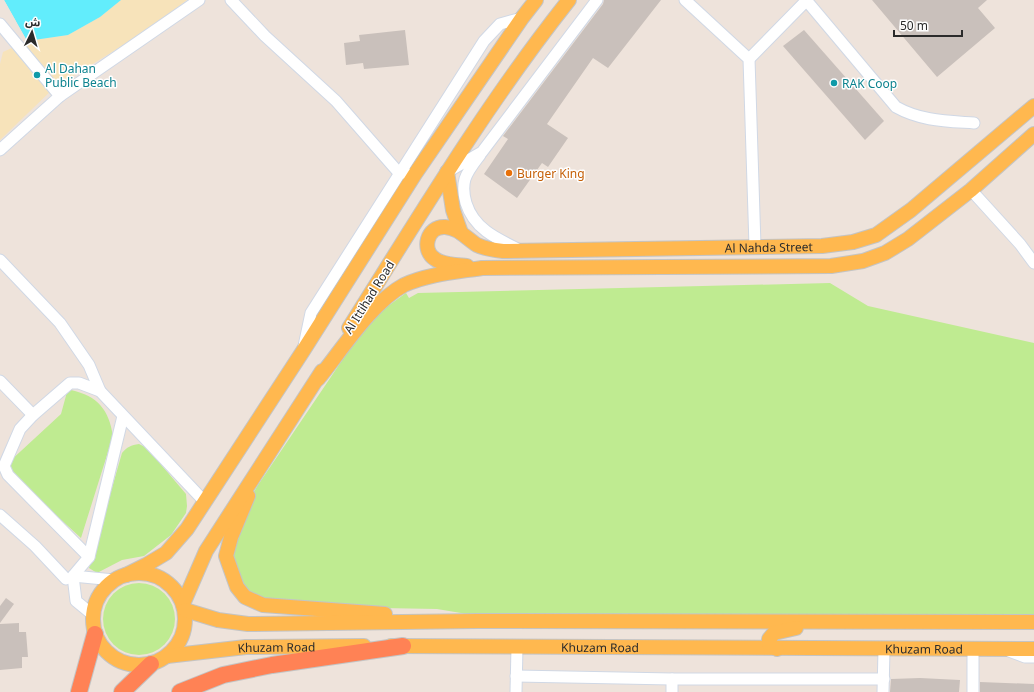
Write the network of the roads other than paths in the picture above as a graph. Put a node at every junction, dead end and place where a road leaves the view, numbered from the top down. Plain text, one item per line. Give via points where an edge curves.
1 (199, 0) edge
2 (231, 0) edge
3 (536, 0) edge
4 (569, 0) edge
5 (598, 0) edge
6 (685, 0) edge
7 (807, 0) edge
8 (522, 18) junction
9 (0, 24) edge
10 (749, 59) junction
11 (60, 96) junction
12 (1034, 106) edge
13 (974, 123) dead end
14 (1034, 134) edge
15 (0, 150) edge
16 (482, 152) junction
17 (447, 172) junction
18 (399, 173) junction
19 (415, 174) junction
20 (971, 190) junction
21 (461, 232) junction
22 (755, 246) junction
23 (520, 250) junction
24 (0, 260) edge
25 (1034, 264) edge
26 (482, 268) junction
27 (303, 351) junction
28 (318, 379) junction
29 (0, 381) edge
30 (100, 391) junction
31 (33, 415) junction
32 (123, 416) junction
33 (261, 465) junction
34 (205, 502) junction
35 (0, 515) edge
36 (89, 557) junction
37 (120, 577) junction
38 (69, 578) junction
39 (184, 607) junction
40 (93, 615) junction
41 (477, 621) junction
42 (1034, 622) edge
43 (828, 623) junction
44 (95, 634) junction
45 (403, 646) junction
46 (517, 647) junction
47 (777, 649) junction
48 (1034, 649) edge
49 (884, 650) junction
50 (974, 650) junction
51 (1006, 650) junction
52 (167, 656) junction
53 (1034, 657) edge
54 (151, 664) junction
55 (516, 676) junction
56 (672, 679) junction
57 (884, 679) junction
58 (78, 692) edge
59 (122, 692) edge
60 (180, 692) edge
61 (516, 692) edge
62 (672, 692) edge
63 (883, 692) edge
64 (973, 692) edge

1 - 11 street
2 - 18 street via 265,36 336,101
3 - 8 main road
4 - 17 main road, Al Ittihad Road via 533,45
5 - 16 street
6 - 10 street
7 - 10 street
7 - 13 street via 896,107 910,115 929,119
8 - 18 street via 500,24 484,41
8 - 19 main road
9 - 11 street
10 - 22 street
11 - 15 street
12 - 22 main road, Al Nahda Street via 911,210 876,235 853,242 822,246
14 - 20 main road, Al Nahda Street
16 - 17 street
16 - 23 street via 465,180 464,196 468,209 484,231
17 - 21 main road via 453,210
17 - 28 main road, Al Ittihad Road
18 - 19 street
18 - 27 street via 311,313
19 - 27 main road
20 - 25 street via 1020,244
20 - 26 main road, Al Nahda Street via 908,239 885,253 864,261 831,266
21 - 23 main road, Al Nahda Street via 485,248
21 - 26 main road via 444,227 434,230 426,245 428,253 441,263
22 - 23 main road, Al Nahda Street
24 - 30 street via 60,323 89,365
26 - 28 main road via 426,277 404,286 383,300
27 - 34 main road
28 - 33 main road, Al Ittihad Road
29 - 31 street
30 - 31 street via 70,383
30 - 32 street
31 - 36 street via 20,429 4,466 5,470
32 - 34 street
32 - 36 street
33 - 39 main road, Al Ittihad Road via 206,551
33 - 41 main road via 231,537 226,556 237,587 245,597 263,605
34 - 37 main road via 188,529 166,553 146,566
35 - 38 street
36 - 38 street
37 - 38 street
37 - 39 main road via 140,573 154,575 166,581 176,591
37 - 40 main road via 103,589
38 - 40 street via 76,601
39 - 41 main road, Khuzam Road via 218,620 248,624
39 - 52 main road via 186,623 183,636
40 - 44 main road
41 - 43 main road, Khuzam Road
42 - 43 main road, Khuzam Road
43 - 47 main road via 774,633 769,639 769,644
44 - 54 main road via 102,646 118,660 138,665
44 - 58 highway
45 - 46 main road, Khuzam Road
45 - 52 main road, Khuzam Road via 273,646
45 - 60 highway via 272,665 223,675
46 - 47 main road, Khuzam Road
46 - 55 street
47 - 49 main road, Khuzam Road
48 - 51 main road, Khuzam Road
49 - 50 main road, Khuzam Road
49 - 57 street
50 - 51 main road, Khuzam Road
50 - 64 street
51 - 53 street
52 - 54 main road
54 - 59 highway
55 - 56 street
55 - 61 street
56 - 57 street
56 - 62 street
57 - 63 street

